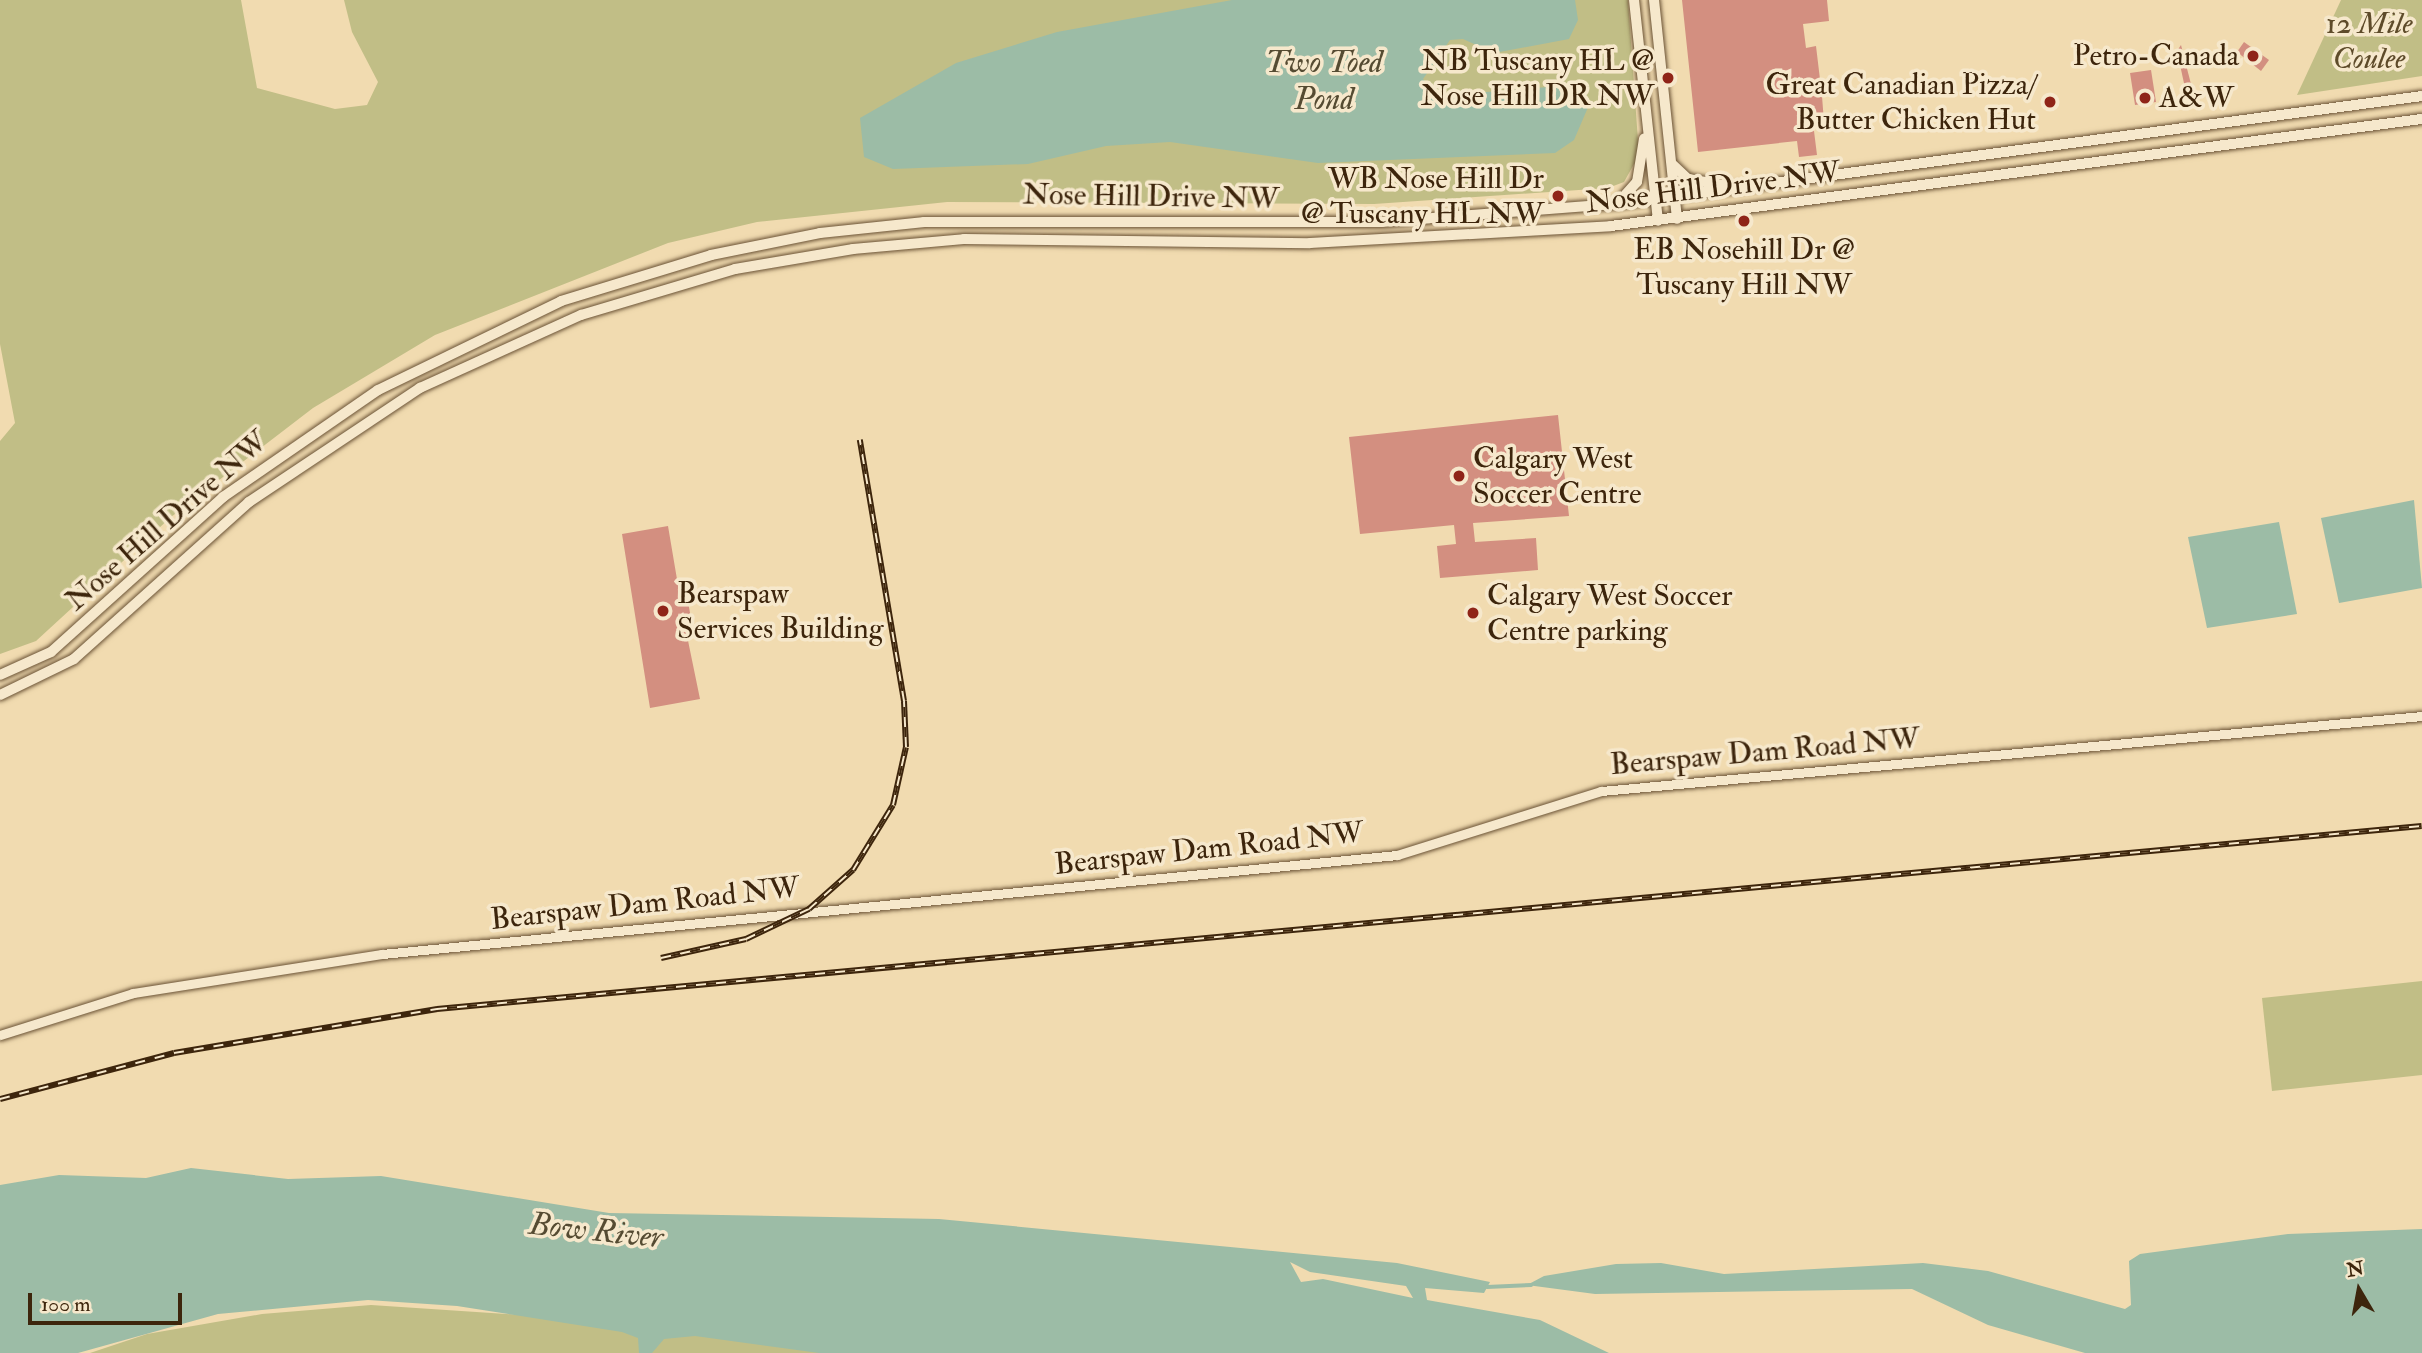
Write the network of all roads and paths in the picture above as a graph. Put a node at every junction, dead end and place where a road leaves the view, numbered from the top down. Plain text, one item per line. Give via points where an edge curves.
1 (1634, 0) edge
2 (1654, 0) edge
3 (2422, 96) edge
4 (1646, 111) junction
5 (2422, 119) edge
6 (1672, 164) junction
7 (1785, 185) junction
8 (1675, 198) junction
9 (1656, 200) junction
10 (1617, 204) junction
11 (1678, 219) junction
12 (1658, 221) junction
13 (0, 675) edge
14 (0, 695) edge
15 (2422, 716) edge
16 (0, 1035) edge

1 - 4 street
2 - 6 street
3 - 7 street, Nose Hill Drive NW
4 - 9 street
4 - 10 street via 1637,182
5 - 11 street, Nose Hill Drive NW
6 - 7 street via 1703,185
6 - 8 street
7 - 8 street, Nose Hill Drive NW
8 - 9 street, Nose Hill Drive NW
8 - 11 street
9 - 10 street, Nose Hill Drive NW
9 - 12 street
10 - 13 street, Nose Hill Drive NW via 1381,222 910,223 808,235 660,268 509,322 378,390 223,497 51,652
11 - 12 street, Nose Hill Drive NW
12 - 14 street, Nose Hill Drive NW via 1372,242 924,242 792,258 678,284 528,336 372,416 205,538 75,659
15 - 16 street, Bearspaw Dam Road NW via 1601,791 1397,855 382,954 133,993

